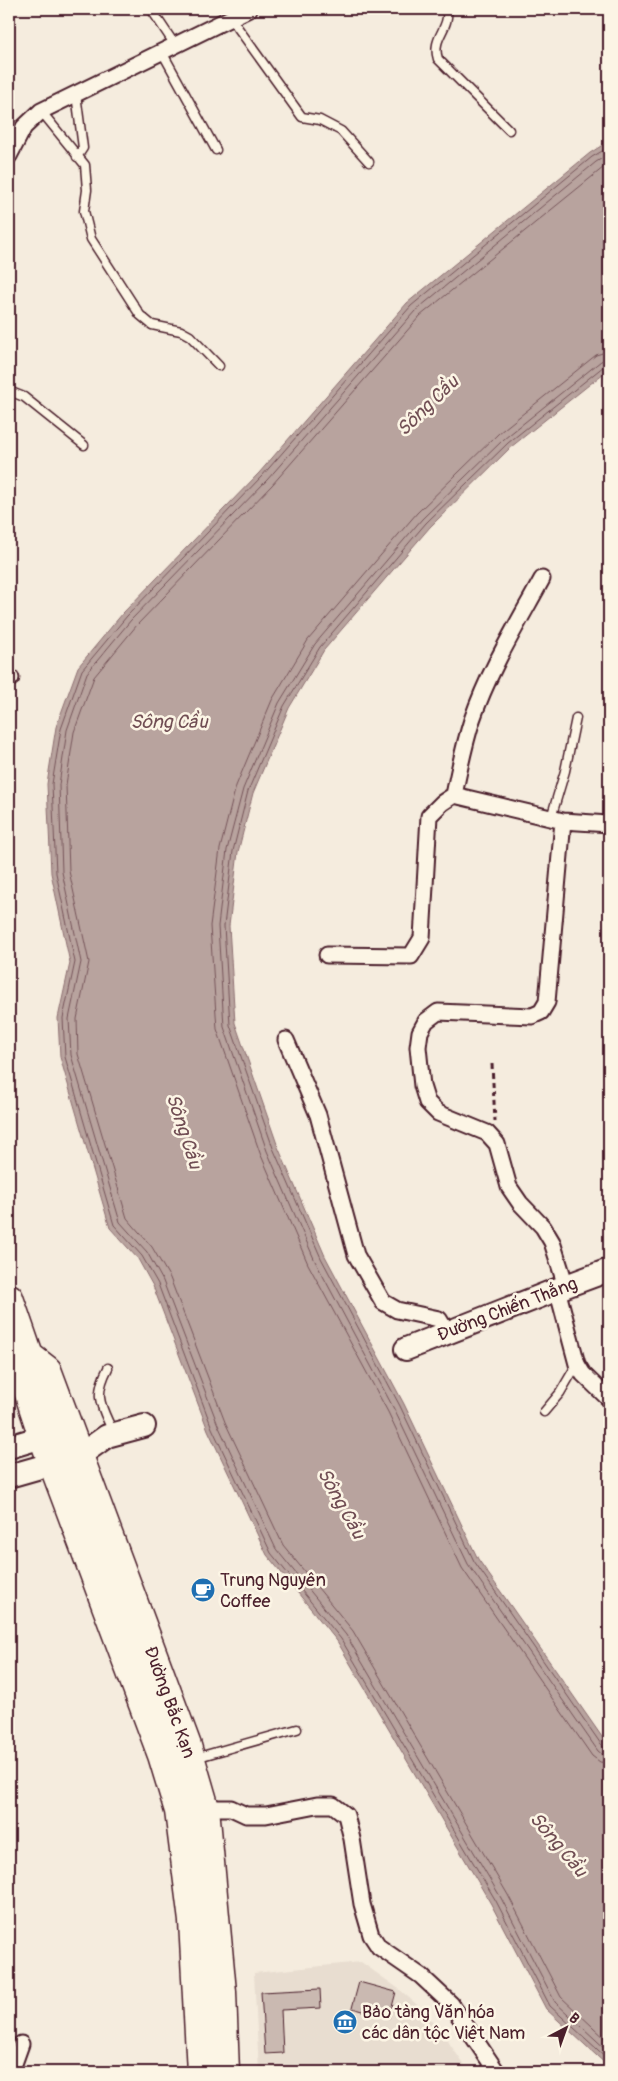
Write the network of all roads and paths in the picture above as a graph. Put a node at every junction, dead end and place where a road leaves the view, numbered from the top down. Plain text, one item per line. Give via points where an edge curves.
1 (151, 9) edge
2 (249, 9) edge
3 (447, 9) edge
4 (230, 17) junction
5 (169, 48) junction
6 (76, 94) junction
7 (41, 111) junction
8 (509, 130) dead end
9 (216, 150) dead end
10 (9, 156) edge
11 (77, 157) junction
12 (369, 162) dead end
13 (219, 366) dead end
14 (9, 391) edge
15 (84, 446) dead end
16 (542, 579) dead end
17 (576, 718) dead end
18 (454, 795) junction
19 (557, 820) junction
20 (609, 824) edge
21 (327, 955) dead end
22 (286, 1040) dead end
23 (492, 1064) dead end
24 (497, 1144) junction
25 (609, 1270) edge
26 (561, 1288) junction
27 (9, 1298) edge
28 (447, 1332) junction
29 (406, 1349) dead end
30 (29, 1356) junction
31 (577, 1364) junction
32 (108, 1368) dead end
33 (609, 1399) edge
34 (544, 1412) dead end
35 (144, 1426) dead end
36 (69, 1429) junction
37 (110, 1435) junction
38 (43, 1437) junction
39 (9, 1447) edge
40 (67, 1460) junction
41 (9, 1476) edge
42 (297, 1729) dead end
43 (190, 1760) junction
44 (205, 1808) junction
45 (178, 1811) junction
46 (21, 2044) dead end
47 (11, 2072) edge
48 (201, 2072) edge
49 (225, 2072) edge
50 (497, 2072) edge

1 - 5 lane
2 - 4 street
3 - 8 lane via 446,25 435,49 438,59
4 - 5 street
4 - 12 lane via 302,116 320,120 340,132
5 - 6 street
5 - 9 lane
6 - 7 street
6 - 11 lane via 84,148
7 - 10 street via 24,127
7 - 11 lane
11 - 13 lane via 85,165 87,190 84,211 91,239 140,315 152,325 190,336
14 - 15 lane via 24,397
16 - 18 street via 500,655 472,719
17 - 19 lane
18 - 19 street
18 - 21 street via 429,816 422,938 411,956
19 - 20 street
19 - 24 street via 547,1002 541,1012 532,1016 438,1012 426,1021 420,1032 418,1047 427,1102 438,1113 487,1133
22 - 28 street via 318,1115 356,1256 384,1302 397,1310 439,1319
23 - 24 path
24 - 26 street via 509,1187 552,1242
25 - 26 main road, Đường Chiến Thắng
26 - 28 main road, Đường Chiến Thắng
26 - 31 street
27 - 30 highway
28 - 29 main road, Đường Chiến Thắng
30 - 36 highway, Đường Bắc Kạn via 47,1370
30 - 38 highway, Đường Bắc Kạn via 22,1373
31 - 33 street
31 - 34 lane
32 - 37 lane via 100,1384 99,1398
35 - 37 main road
36 - 37 main road
36 - 38 main road
36 - 40 highway, Đường Bắc Kạn
37 - 40 main road
38 - 39 main road
38 - 40 highway, Đường Bắc Kạn
40 - 41 main road
40 - 43 highway, Đường Bắc Kạn
40 - 45 highway, Đường Bắc Kạn
42 - 43 lane
43 - 44 highway, Đường Bắc Kạn
44 - 45 street
44 - 49 highway, Đường Bắc Kạn via 222,1992
44 - 50 street via 231,1808 246,1815 266,1815 333,1805 346,1815 371,1935 379,1947 421,1976 451,2004
45 - 48 highway, Đường Bắc Kạn via 192,1921
46 - 47 street

